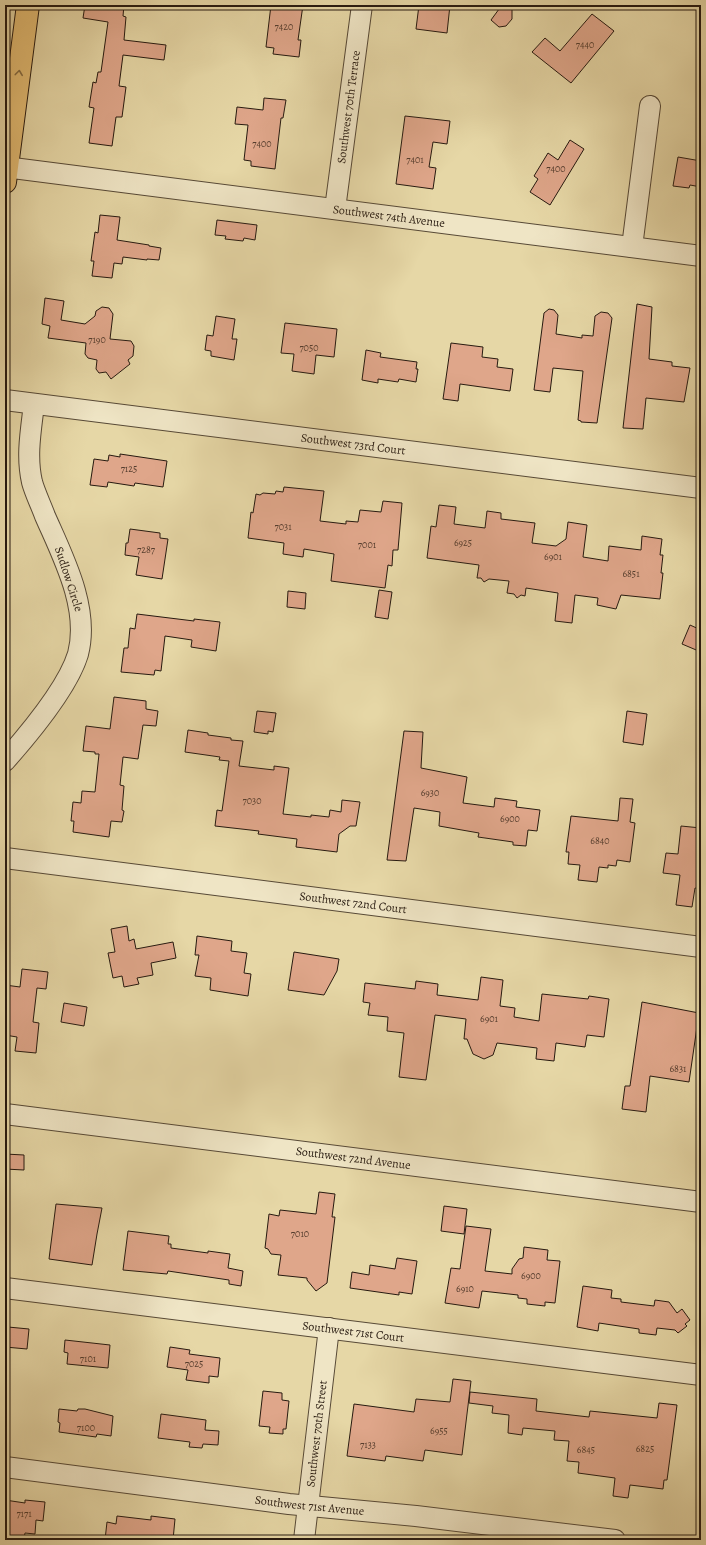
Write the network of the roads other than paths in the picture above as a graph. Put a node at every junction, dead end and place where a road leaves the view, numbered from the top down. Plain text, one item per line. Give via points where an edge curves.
1 (28, 5) edge
2 (362, 5) edge
3 (650, 106) dead end
4 (6, 172) edge
5 (335, 209) junction
6 (632, 247) junction
7 (701, 256) edge
8 (5, 400) edge
9 (34, 404) junction
10 (701, 488) edge
11 (5, 761) edge
12 (5, 858) edge
13 (701, 946) edge
14 (5, 1114) edge
15 (701, 1202) edge
16 (5, 1288) edge
17 (329, 1328) junction
18 (701, 1375) edge
19 (5, 1467) edge
20 (309, 1506) junction
21 (304, 1540) edge
22 (615, 1540) edge

4 -> 1 main road
2 - 5 street, Southwest 70th Terrace
3 - 6 street
4 - 5 street, Southwest 74th Avenue
5 - 6 street, Southwest 74th Avenue
6 - 7 street, Southwest 74th Avenue
8 - 9 street, Southwest 73rd Court
9 - 10 street, Southwest 73rd Court
9 - 11 street, Sudlow Circle via 29,444 30,474 72,582 80,611 81,634 78,654 68,677 40,718
12 - 13 street, Southwest 72nd Court
14 - 15 street, Southwest 72nd Avenue
16 - 17 street, Southwest 71st Court
17 - 18 street, Southwest 71st Court
17 - 20 street, Southwest 70th Street
19 - 20 street, Southwest 71st Avenue
20 - 21 street, Southwest 70th Street
20 - 22 street, Southwest 71st Avenue

